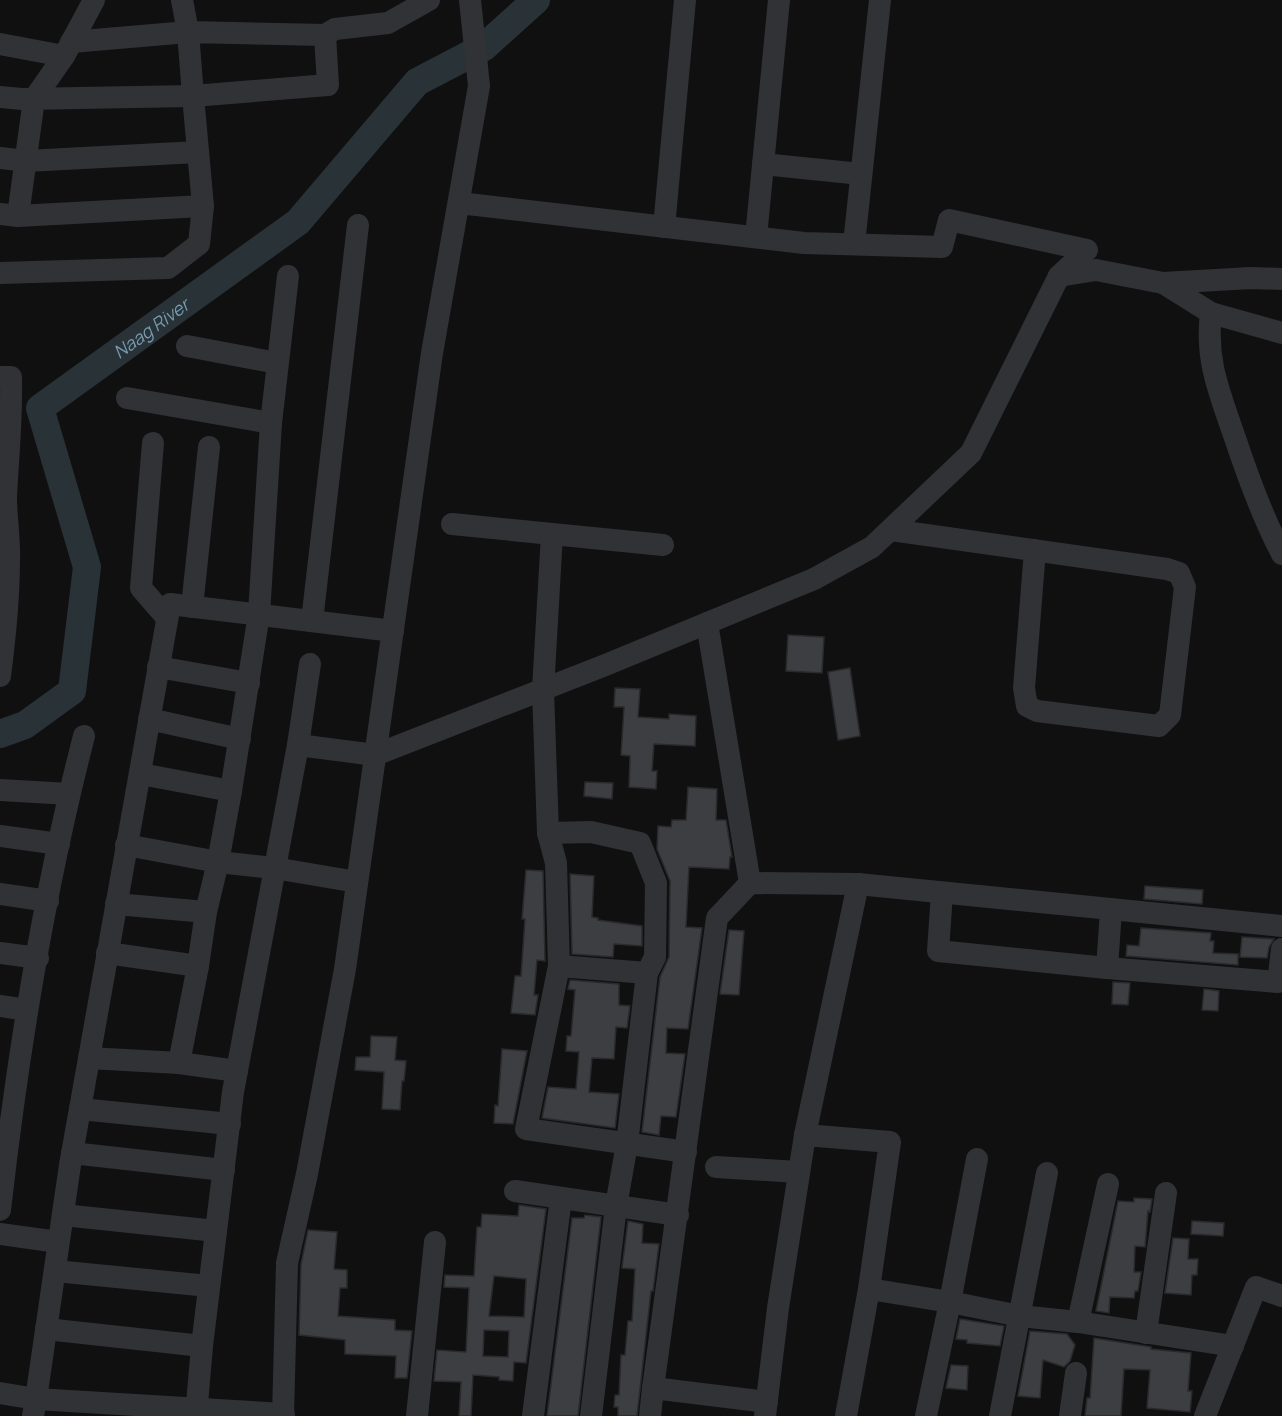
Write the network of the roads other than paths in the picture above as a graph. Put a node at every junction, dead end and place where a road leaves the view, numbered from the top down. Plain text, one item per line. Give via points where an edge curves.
1 (94, 0) edge
2 (182, 0) edge
3 (429, 0) edge
4 (470, 0) edge
5 (686, 0) edge
6 (779, 0) edge
7 (880, 0) edge
8 (188, 32) junction
9 (325, 35) junction
10 (0, 44) edge
11 (67, 49) junction
12 (193, 96) junction
13 (0, 97) edge
14 (34, 99) junction
15 (198, 152) junction
16 (0, 158) edge
17 (26, 161) junction
18 (763, 164) junction
19 (861, 174) junction
20 (459, 203) junction
21 (203, 206) junction
22 (9, 215) edge
23 (358, 225) dead end
24 (664, 227) junction
25 (756, 237) junction
26 (854, 244) junction
27 (0, 273) edge
28 (288, 276) dead end
29 (1059, 276) junction
30 (1282, 279) edge
31 (1163, 283) junction
32 (1211, 313) junction
33 (1282, 333) edge
34 (187, 346) dead end
35 (278, 363) junction
36 (0, 377) edge
37 (127, 398) dead end
38 (270, 423) junction
39 (5, 441) edge
40 (153, 443) dead end
41 (209, 447) dead end
42 (3, 499) edge
43 (452, 524) dead end
44 (891, 530) junction
45 (552, 534) junction
46 (663, 545) dead end
47 (1035, 550) junction
48 (1282, 554) edge
49 (5, 558) edge
50 (192, 606) junction
51 (4, 611) edge
52 (259, 614) junction
53 (167, 618) junction
54 (312, 621) junction
55 (707, 623) junction
56 (393, 631) junction
57 (310, 664) dead end
58 (158, 667) junction
59 (0, 676) edge
60 (249, 683) junction
61 (543, 690) junction
62 (148, 719) junction
63 (84, 736) dead end
64 (240, 739) junction
65 (298, 745) junction
66 (375, 755) junction
67 (141, 774) junction
68 (0, 790) edge
69 (231, 791) junction
70 (69, 794) junction
71 (548, 833) junction
72 (0, 836) edge
73 (59, 844) junction
74 (126, 845) junction
75 (218, 862) junction
76 (274, 868) junction
77 (357, 882) junction
78 (750, 883) junction
79 (858, 884) junction
80 (942, 893) junction
81 (0, 894) edge
82 (48, 901) junction
83 (116, 904) junction
84 (1111, 910) junction
85 (206, 912) junction
86 (1282, 926) edge
87 (1282, 948) edge
88 (0, 953) edge
89 (107, 953) junction
90 (38, 958) junction
91 (198, 966) junction
92 (559, 966) junction
93 (1107, 968) junction
94 (647, 973) junction
95 (0, 1006) edge
96 (27, 1010) junction
97 (89, 1058) junction
98 (179, 1063) junction
99 (9, 1067) edge
100 (237, 1071) junction
101 (80, 1109) junction
102 (5, 1122) edge
103 (230, 1124) junction
104 (805, 1135) junction
105 (627, 1144) junction
106 (686, 1152) junction
107 (72, 1154) junction
108 (977, 1159) dead end
109 (716, 1167) dead end
110 (224, 1170) junction
111 (799, 1172) junction
112 (1047, 1173) dead end
113 (2, 1177) edge
114 (1108, 1184) dead end
115 (515, 1191) dead end
116 (1166, 1193) dead end
117 (561, 1198) junction
118 (616, 1206) junction
119 (0, 1210) edge
120 (63, 1215) junction
121 (678, 1215) junction
122 (216, 1231) junction
123 (0, 1234) edge
124 (58, 1242) junction
125 (435, 1242) dead end
126 (55, 1271) junction
127 (209, 1286) junction
128 (869, 1289) junction
129 (1282, 1296) edge
130 (950, 1302) junction
131 (1020, 1316) junction
132 (1078, 1322) junction
133 (46, 1329) junction
134 (1146, 1333) junction
135 (202, 1346) junction
136 (1233, 1346) junction
137 (1077, 1373) dead end
138 (653, 1388) junction
139 (0, 1393) edge
140 (34, 1407) edge
141 (766, 1409) edge
142 (196, 1413) edge
143 (284, 1415) edge
144 (417, 1416) edge
145 (533, 1416) edge
146 (591, 1416) edge
147 (650, 1416) edge
148 (846, 1416) edge
149 (926, 1416) edge
150 (1000, 1416) edge
151 (1070, 1416) edge
152 (1205, 1416) edge

1 - 11 street
2 - 8 street
3 - 9 street via 388,23 335,28
4 - 20 street via 479,86
5 - 24 street
6 - 18 street
7 - 19 street
8 - 9 street
8 - 11 street
8 - 12 street
9 - 12 street via 327,85
10 - 11 street
11 - 14 street
12 - 14 street
12 - 15 street
13 - 14 street
14 - 17 street
15 - 17 street
15 - 21 street
16 - 17 street
17 - 22 street
18 - 19 street
18 - 25 street
19 - 26 street
20 - 24 street
20 - 56 street via 432,353
21 - 22 street
21 - 27 street via 199,244 168,268
23 - 54 street
24 - 25 street
25 - 26 street
26 - 29 street via 942,247 949,220 1087,250
28 - 35 street
29 - 31 street via 1096,270
29 - 44 street via 971,453
30 - 31 street
31 - 32 street
32 - 33 street
32 - 48 street via 1208,335 1215,380 1248,476
34 - 35 street
35 - 38 street
36 - 39 street via 11,377
37 - 38 street
38 - 52 street
39 - 42 street
40 - 53 street via 141,588
41 - 50 street
42 - 49 street
43 - 45 street
44 - 47 street
44 - 55 street via 872,547 814,579
45 - 46 street
45 - 61 street
47 - 47 street via 1179,573 1185,587 1170,715 1160,726 1037,711 1027,706 1024,688
49 - 51 street
50 - 52 street
50 - 53 street via 170,604
51 - 59 street
52 - 54 street
52 - 60 street
53 - 58 street
54 - 56 street
55 - 61 street
55 - 78 street
56 - 66 street
57 - 65 street
58 - 60 street
58 - 62 street
60 - 64 street
61 - 66 street
61 - 71 street
62 - 64 street
62 - 67 street
63 - 70 street
64 - 69 street
65 - 66 street
65 - 76 street
66 - 77 street
67 - 69 street
67 - 74 street
68 - 70 street
69 - 75 street
70 - 73 street
71 - 92 street via 556,863
71 - 94 street via 591,832 640,843 656,883 655,957
72 - 73 street
73 - 82 street
74 - 75 street
74 - 83 street
75 - 76 street
75 - 85 street
76 - 77 street
76 - 100 street
77 - 143 street via 345,969 287,1263
78 - 79 street
78 - 106 street via 717,918
79 - 80 street
79 - 104 street
80 - 84 street
80 - 93 street via 938,951
81 - 82 street
82 - 90 street
83 - 85 street
83 - 89 street
84 - 86 street
84 - 93 street
85 - 91 street
87 - 93 street via 1278,982
88 - 90 street
89 - 91 street
89 - 97 street
90 - 96 street
91 - 98 street
92 - 94 street
92 - 105 street via 526,1129
94 - 105 street
95 - 96 street
96 - 99 street
97 - 98 street
97 - 101 street
98 - 100 street
99 - 102 street
100 - 103 street
101 - 103 street
101 - 107 street
102 - 113 street
103 - 110 street
104 - 111 street
104 - 128 street via 890,1142
105 - 106 street
105 - 118 street
106 - 121 street
107 - 110 street
107 - 120 street
108 - 130 street
109 - 111 street
110 - 122 street
111 - 141 street
112 - 131 street
113 - 119 street
114 - 132 street
115 - 117 street
116 - 134 street
117 - 118 street
117 - 145 street
118 - 121 street
118 - 146 street
120 - 122 street
120 - 124 street
121 - 138 street
122 - 127 street
123 - 124 street
124 - 126 street
125 - 144 street
126 - 127 street
126 - 133 street
127 - 135 street
128 - 130 street
128 - 148 street
129 - 136 street via 1256,1287
130 - 131 street
130 - 149 street
131 - 132 street
131 - 150 street
132 - 134 street
133 - 135 street
133 - 140 street
134 - 136 street
135 - 142 street
136 - 152 street
137 - 151 street
138 - 141 street
138 - 147 street
139 - 140 street
140 - 142 street
142 - 143 street

